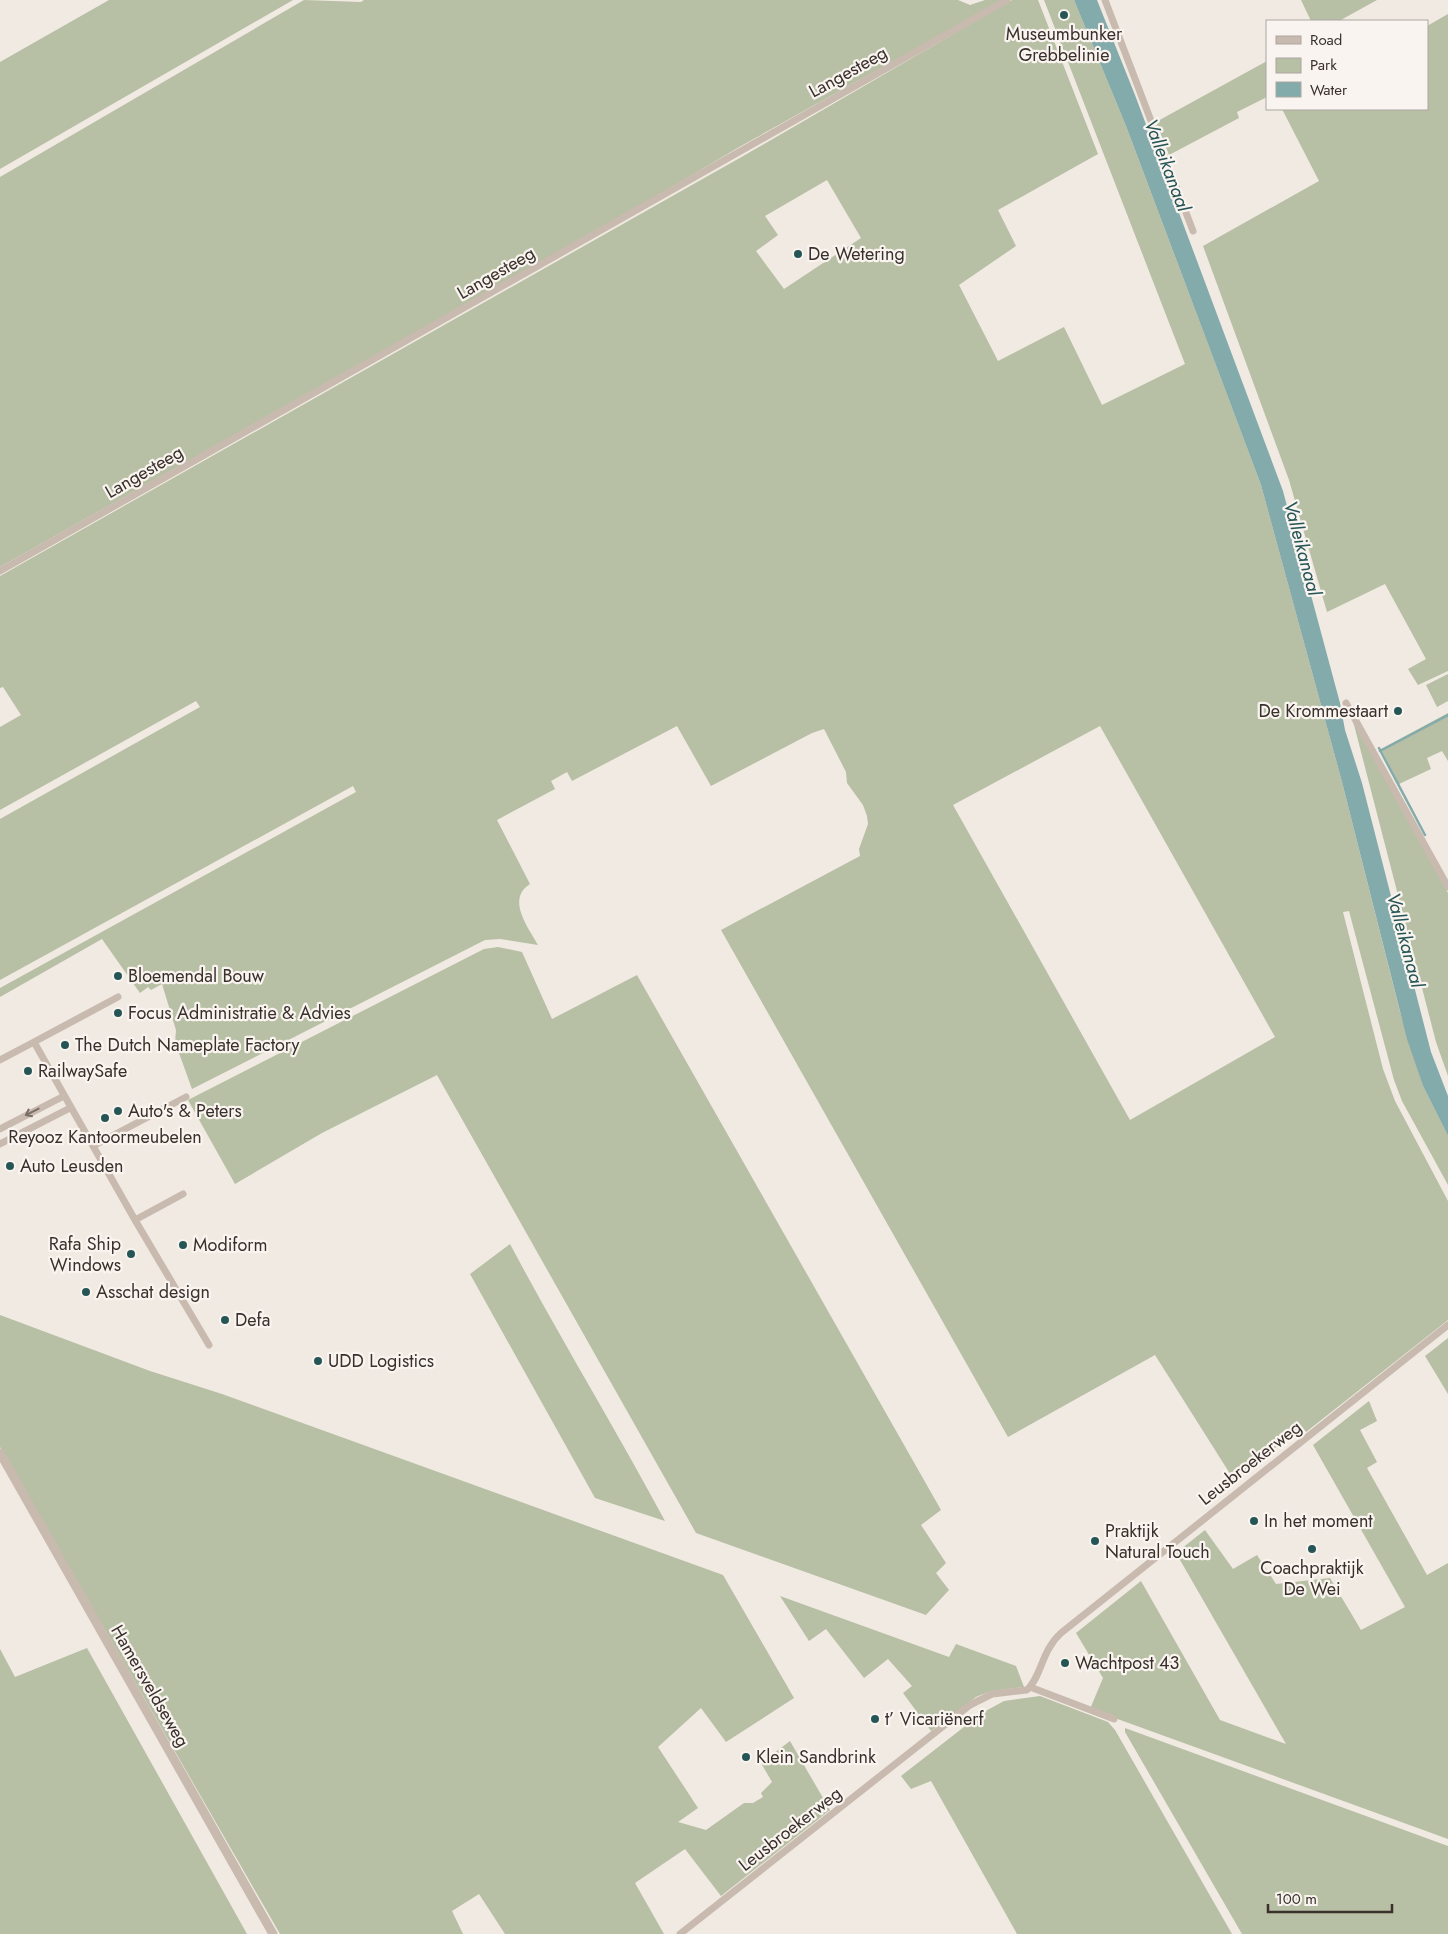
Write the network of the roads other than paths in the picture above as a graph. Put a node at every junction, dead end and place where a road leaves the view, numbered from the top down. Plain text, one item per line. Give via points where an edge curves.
1 (1007, 0) edge
2 (1105, 0) edge
3 (1194, 231) dead end
4 (0, 571) edge
5 (1347, 705) dead end
6 (1448, 887) edge
7 (118, 997) dead end
8 (34, 1042) junction
9 (0, 1060) edge
10 (64, 1096) junction
11 (186, 1097) dead end
12 (70, 1108) junction
13 (0, 1129) edge
14 (0, 1144) edge
15 (93, 1146) junction
16 (183, 1194) dead end
17 (135, 1220) junction
18 (1448, 1325) edge
19 (209, 1345) dead end
20 (0, 1453) edge
21 (1030, 1687) junction
22 (1114, 1719) dead end
23 (273, 1934) edge
24 (680, 1934) edge

1 - 4 street, Langesteeg
2 - 3 street
5 - 6 street
7 - 8 street
8 - 9 street
8 - 10 street
10 - 12 street
10 -> 13 street
11 - 15 street
12 - 14 street
12 - 15 street
15 - 17 street
16 - 17 street
17 - 19 street
18 - 21 street, Leusbroekerweg via 1061,1633 1046,1650
20 - 23 street, Hamersveldseweg
21 - 22 street
21 - 24 street, Leusbroekerweg via 1022,1692 992,1694 976,1702

